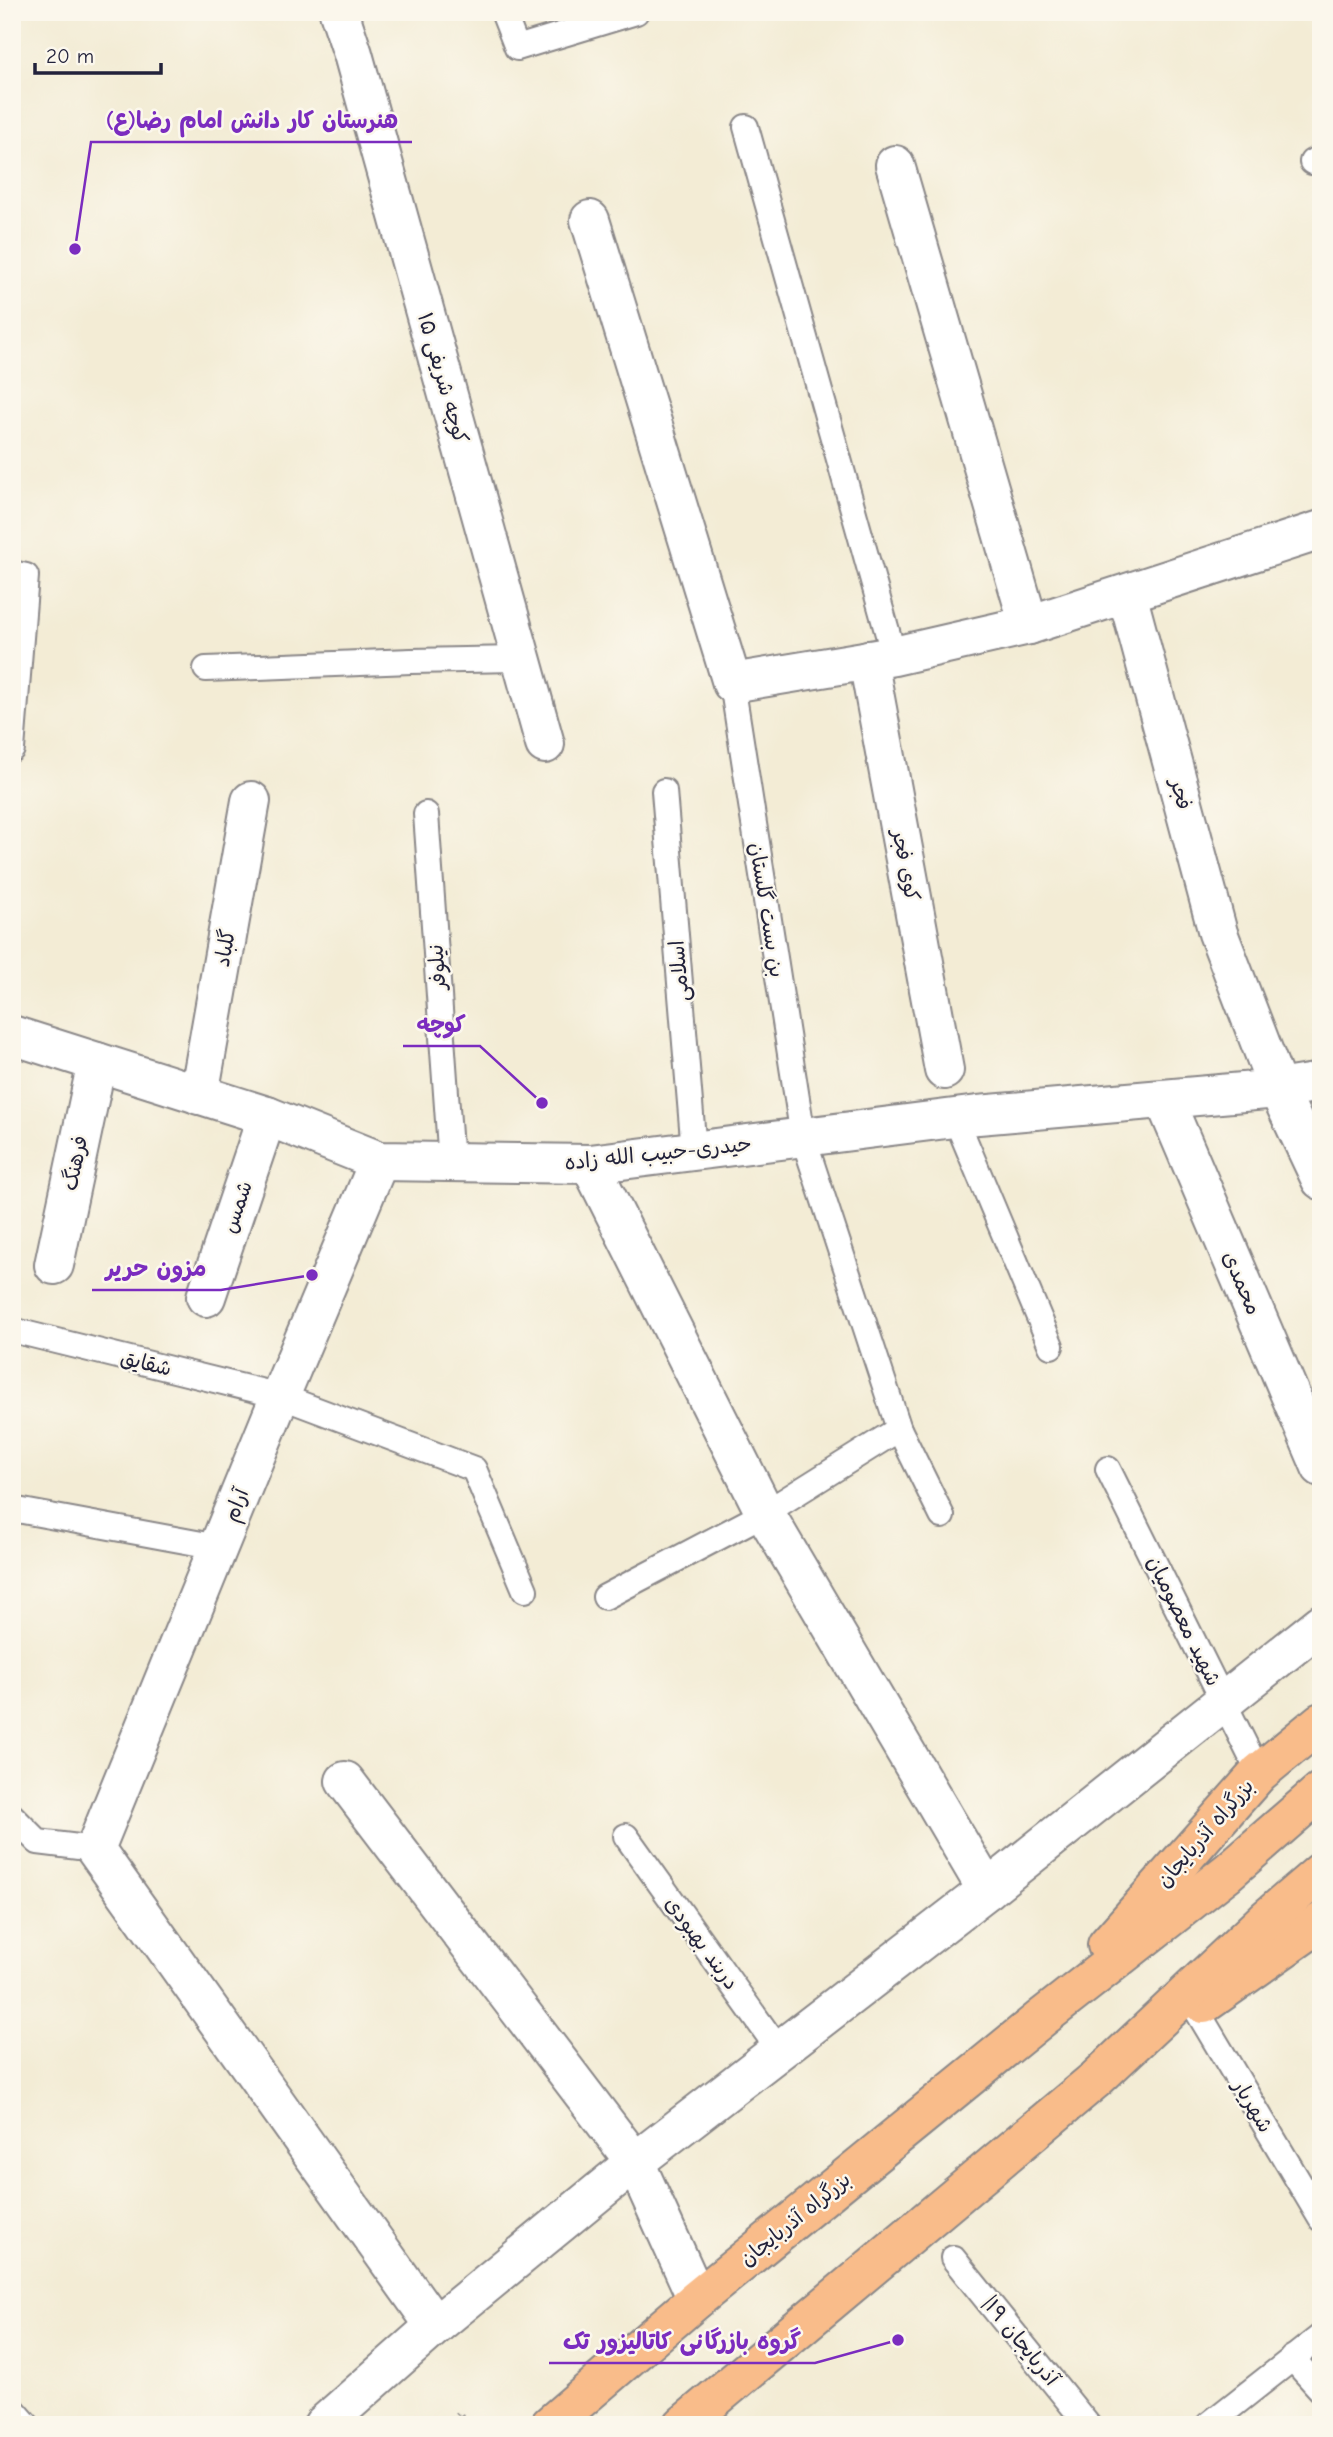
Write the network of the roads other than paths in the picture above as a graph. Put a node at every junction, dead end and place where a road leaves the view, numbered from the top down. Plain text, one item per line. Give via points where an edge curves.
1 (338, 12) edge
2 (503, 12) edge
3 (636, 12) edge
4 (746, 127) dead end
5 (895, 165) dead end
6 (590, 220) dead end
7 (1321, 530) edge
8 (12, 573) edge
9 (1127, 594) junction
10 (1029, 625) junction
11 (881, 658) junction
12 (521, 659) junction
13 (206, 669) dead end
14 (732, 683) junction
15 (545, 744) dead end
16 (12, 749) edge
17 (664, 792) dead end
18 (251, 802) dead end
19 (426, 814) dead end
20 (12, 1035) edge
21 (97, 1062) junction
22 (944, 1070) dead end
23 (1321, 1082) edge
24 (1278, 1089) junction
25 (199, 1095) junction
26 (1164, 1099) junction
27 (267, 1116) junction
28 (955, 1118) junction
29 (803, 1137) junction
30 (694, 1151) junction
31 (379, 1161) junction
32 (451, 1163) junction
33 (590, 1164) junction
34 (1321, 1180) edge
35 (54, 1265) dead end
36 (206, 1297) dead end
37 (12, 1330) edge
38 (1051, 1346) dead end
39 (280, 1396) junction
40 (899, 1429) junction
41 (1321, 1467) edge
42 (1108, 1469) dead end
43 (12, 1508) edge
44 (765, 1513) junction
45 (942, 1516) dead end
46 (218, 1547) junction
47 (525, 1590) dead end
48 (605, 1597) dead end
49 (1321, 1624) edge
50 (1224, 1701) junction
51 (1321, 1721) edge
52 (1259, 1773) junction
53 (345, 1782) dead end
54 (1321, 1791) edge
55 (12, 1816) edge
56 (626, 1836) dead end
57 (94, 1849) junction
58 (1321, 1871) edge
59 (986, 1890) junction
60 (1321, 1922) edge
61 (1191, 2001) junction
62 (1043, 2017) junction
63 (779, 2050) junction
64 (635, 2162) junction
65 (1321, 2219) edge
66 (953, 2258) dead end
67 (697, 2300) junction
68 (435, 2326) junction
69 (1321, 2336) edge
70 (1292, 2358) junction
71 (1321, 2390) edge
72 (12, 2408) edge
73 (27, 2425) edge
74 (323, 2425) edge
75 (550, 2425) edge
76 (684, 2425) edge
77 (1088, 2425) edge
78 (1208, 2425) edge

1 - 12 street, کوچه شریفی ۱۵
2 - 3 lane via 517,48
4 - 11 lane
5 - 10 street
6 - 14 street
7 - 9 street
8 - 16 lane via 26,576
9 - 10 street
9 - 24 street, فجر via 1218,933
10 - 11 street
11 - 14 street
11 - 22 street, کوی فجر
12 - 13 lane
12 - 15 street, کوچه شریفی ۱۵
14 - 29 lane, بن بست گلستان
17 - 30 lane, اسلامی
18 - 25 street, گلباد
19 - 32 lane, نیلوفر
20 - 21 street, حیدری-حبیب الله زاده
21 - 25 street, حیدری-حبیب الله زاده
21 - 35 street, فرهنگ
23 - 24 street, حیدری-حبیب الله زاده
24 - 26 street, حیدری-حبیب الله زاده
24 - 34 street, فجر
25 - 27 street, حیدری-حبیب الله زاده
26 - 28 street, حیدری-حبیب الله زاده
26 - 41 street, محمدی
27 - 31 street, حیدری-حبیب الله زاده
27 - 36 street, شمس
28 - 29 street, حیدری-حبیب الله زاده
28 - 38 lane
29 - 30 street, حیدری-حبیب الله زاده
29 - 40 lane, بن بست گلستان
30 - 33 street, حیدری-حبیب الله زاده
31 - 32 street, حیدری-حبیب الله زاده
31 - 39 street, آرام
32 - 33 street, حیدری-حبیب الله زاده
33 - 44 street
37 - 39 lane, شقایق
39 - 46 street, آرام
39 - 47 lane, شقایق via 474,1469
40 - 44 lane
40 - 45 lane, بن بست گلستان
42 - 50 lane, شهید معصومیان
43 - 46 lane
44 - 48 lane
44 - 59 street
46 - 57 street, آرام
49 - 50 street
50 - 52 lane, شهید معصومیان
50 - 59 street
51 - 52 highway, بزرگراه آذربایجان
52 - 62 highway, بزرگراه آذربایجان
53 - 64 street
54 - 62 highway, بزرگراه آذربایجان via 1228,1872
55 - 57 lane via 38,1842
56 - 63 lane, دربند بهبودی
57 - 68 street
58 - 61 highway
59 - 63 street
60 - 61 highway
61 - 65 lane, شهریار
61 - 76 highway
62 - 67 highway, بزرگراه آذربایجان
63 - 64 street
64 - 67 street
64 - 68 street
66 - 77 lane, |آذربایجان ۱۹
67 - 75 highway, بزرگراه آذربایجان
68 - 74 street
69 - 70 lane
70 - 71 lane
70 - 78 lane
72 - 73 lane

